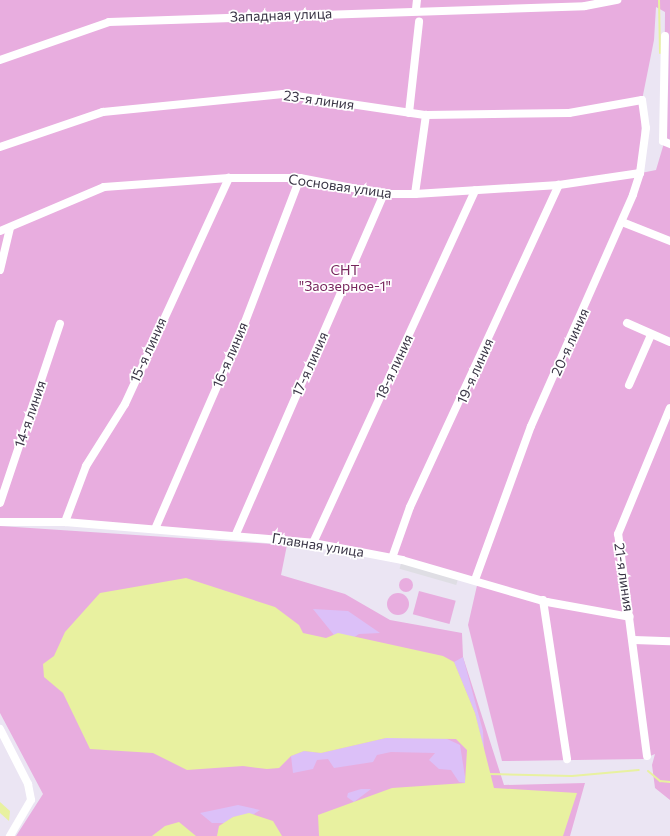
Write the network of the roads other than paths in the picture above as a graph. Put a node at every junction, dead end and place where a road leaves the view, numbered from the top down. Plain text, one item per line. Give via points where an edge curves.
1 (417, 0) edge
2 (617, 0) edge
3 (416, 9) junction
4 (419, 22) dead end
5 (665, 36) dead end
6 (668, 50) edge
7 (0, 60) edge
8 (642, 100) joint
9 (409, 113) junction
10 (426, 115) junction
11 (670, 144) edge
12 (0, 147) edge
13 (640, 173) junction
14 (229, 178) junction
15 (300, 178) junction
16 (559, 184) junction
17 (475, 190) junction
18 (384, 194) junction
19 (415, 194) junction
20 (622, 222) junction
21 (10, 228) junction
22 (0, 231) edge
23 (670, 241) edge
24 (0, 270) edge
25 (628, 323) dead end
26 (60, 324) dead end
27 (651, 335) junction
28 (670, 342) edge
29 (629, 385) dead end
30 (670, 408) edge
31 (0, 503) edge
32 (0, 522) edge
33 (65, 522) junction
34 (155, 529) junction
35 (236, 534) junction
36 (313, 543) junction
37 (392, 558) junction
38 (475, 580) junction
39 (543, 600) junction
40 (630, 617) junction
41 (634, 640) junction
42 (670, 641) edge
43 (0, 729) edge
44 (647, 756) dead end
45 (567, 759) dead end
46 (10, 836) edge

1 - 3 street
2 - 3 street, Западная улица via 585,6
3 - 7 street, Западная улица via 109,22
4 - 9 street
5 - 6 street
6 - 11 street via 663,141
8 - 10 street, 23-я линия via 569,113
8 - 13 street, 20-я линия via 646,128
9 - 10 street, 23-я линия
9 - 12 street, 23-я линия via 283,94 103,112
10 - 19 street
13 - 16 street, Сосновая улица
13 - 20 street, 20-я линия
14 - 15 street, Сосновая улица
14 - 21 street, Сосновая улица via 104,187
14 - 33 street, 15-я линия via 124,404 86,466
15 - 18 street, Сосновая улица
15 - 34 street, 16-я линия via 245,322
16 - 17 street, Сосновая улица
16 - 37 street, 19-я линия via 410,507
17 - 19 street, Сосновая улица
17 - 36 street, 18-я линия
18 - 19 street, Сосновая улица
18 - 35 street, 17-я линия
20 - 23 street
20 - 38 street, 20-я линия via 531,426
21 - 22 street, Сосновая улица
21 - 24 street
25 - 27 street
26 - 31 street, 14-я линия
27 - 28 street
27 - 29 street
30 - 40 street, 21-я линия via 618,534
32 - 33 street, Главная улица
33 - 34 street, Главная улица
34 - 35 street, Главная улица
35 - 36 street, Главная улица
36 - 37 street, Главная улица
37 - 38 street, Главная улица
38 - 39 street, Главная улица
39 - 40 street, Главная улица
39 - 45 street
40 - 41 street, 21-я линия
41 - 42 street
41 - 44 street, 21-я линия
43 - 46 street via 28,784 31,800

